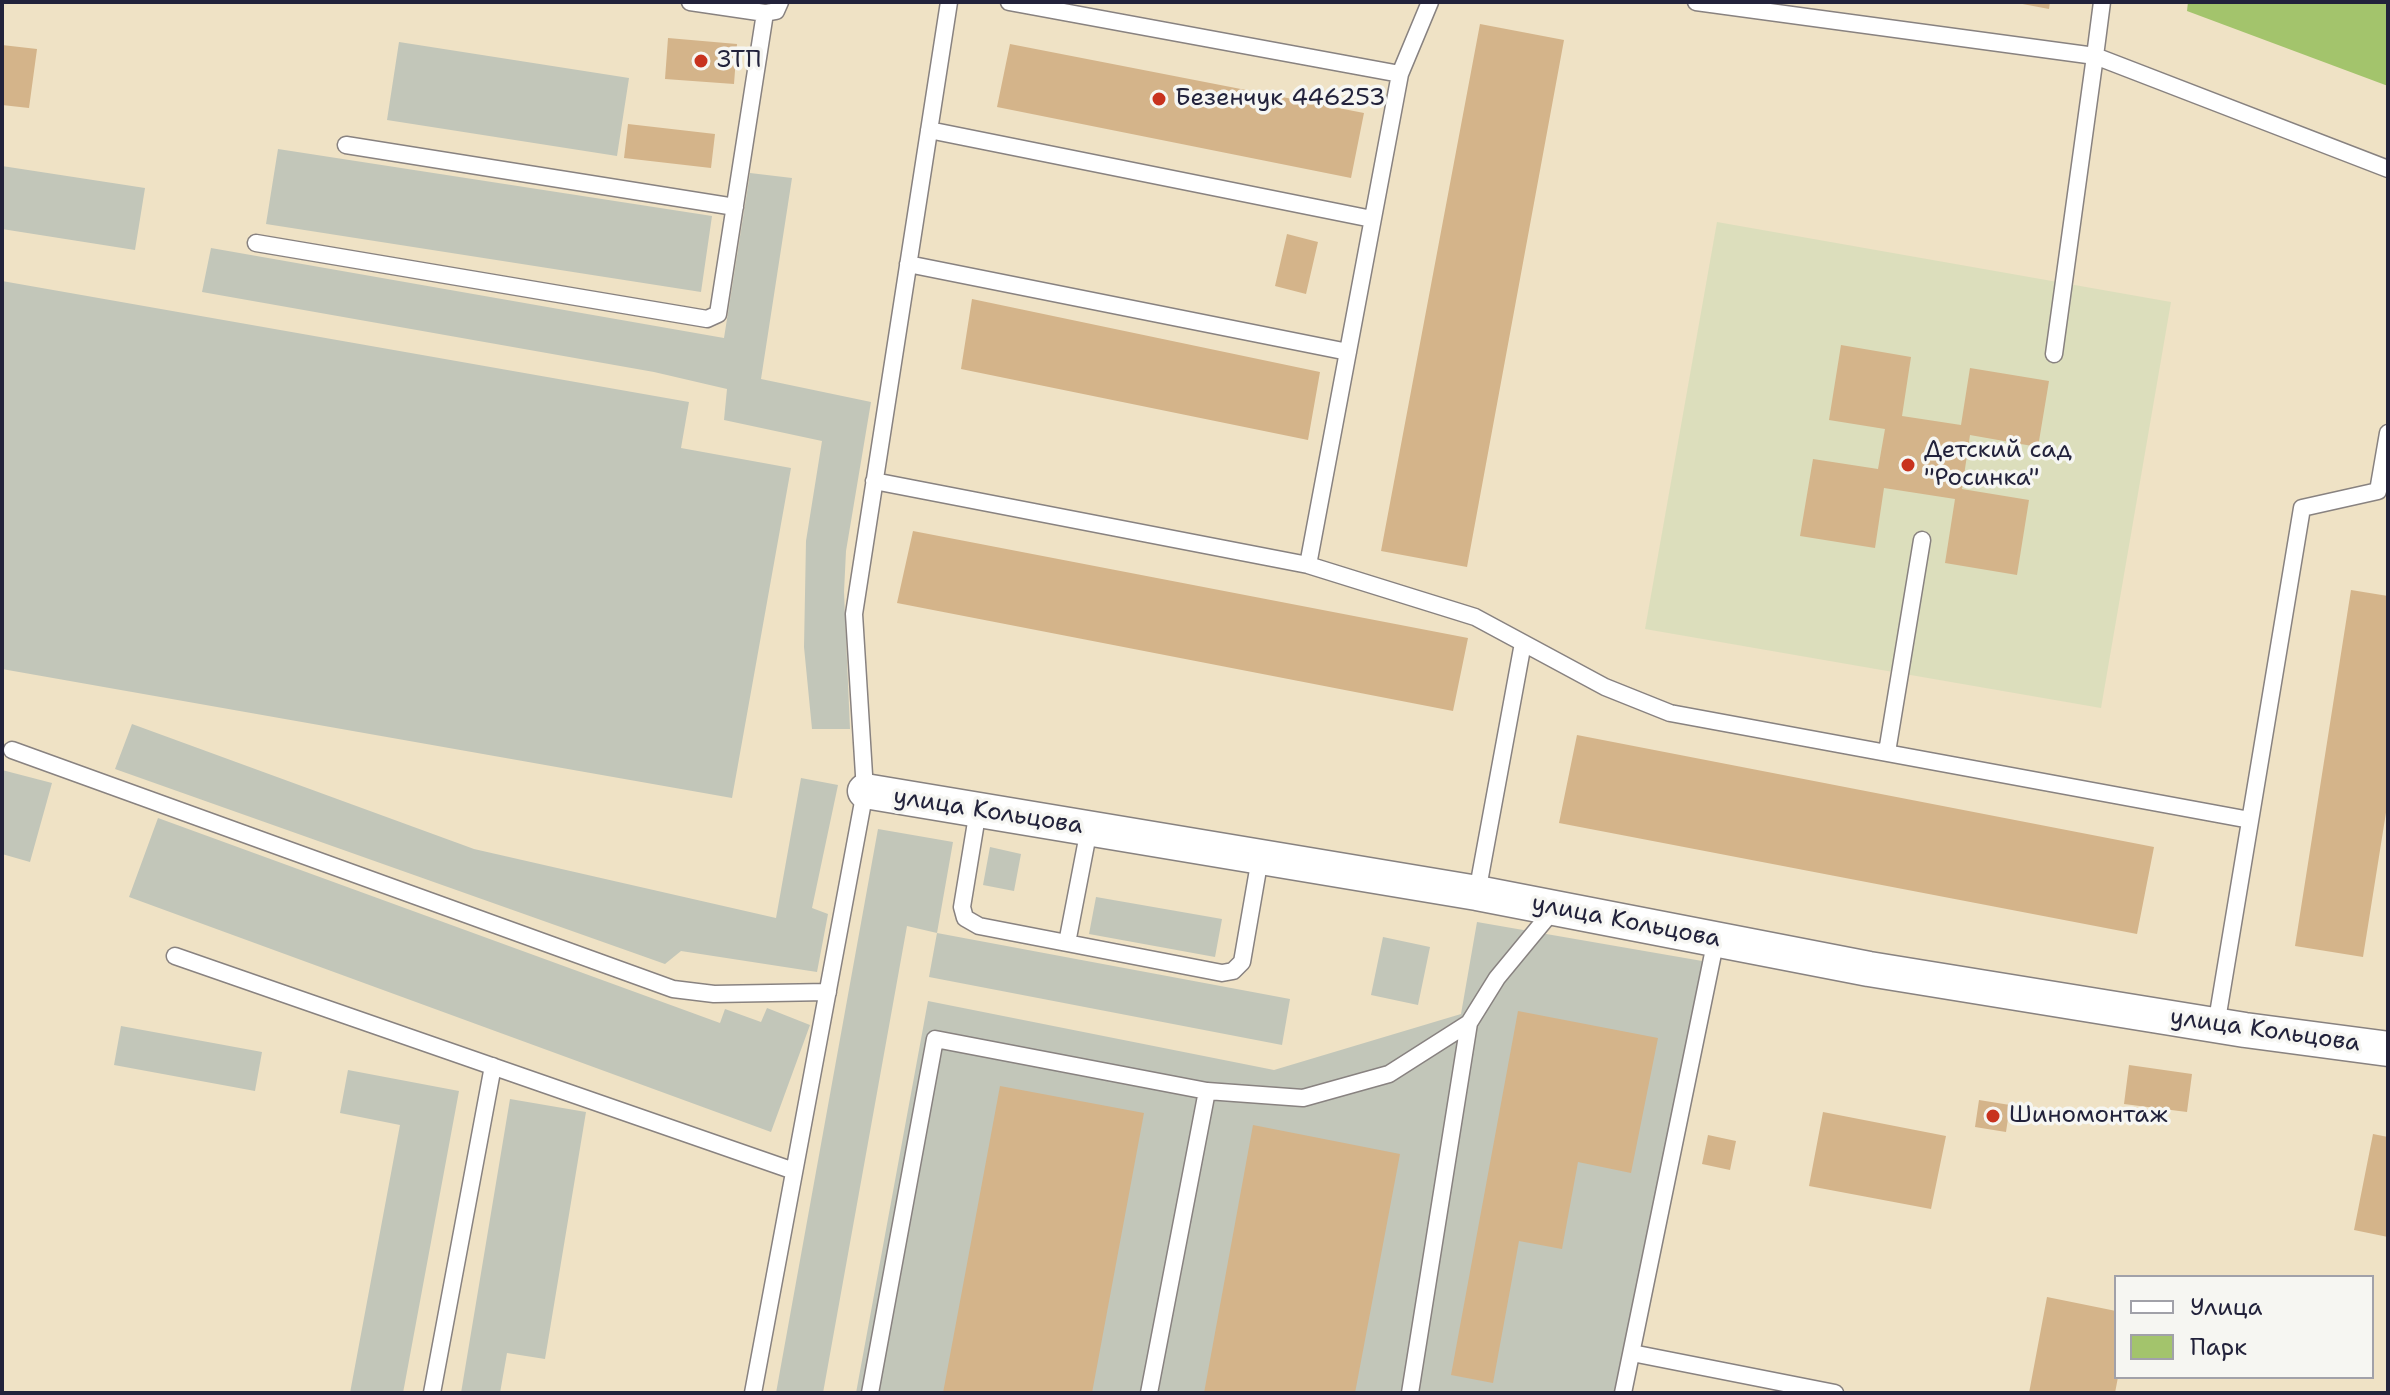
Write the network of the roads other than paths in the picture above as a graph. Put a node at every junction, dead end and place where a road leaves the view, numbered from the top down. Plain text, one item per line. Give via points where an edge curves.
1 (690, 2) edge
2 (780, 2) edge
3 (949, 2) edge
4 (1009, 2) edge
5 (1430, 2) edge
6 (1696, 2) edge
7 (2102, 2) edge
8 (765, 13) junction
9 (2095, 56) junction
10 (1400, 74) junction
11 (929, 130) junction
12 (346, 145) dead end
13 (2388, 169) edge
14 (735, 207) junction
15 (1372, 219) junction
16 (256, 243) dead end
17 (908, 264) junction
18 (1348, 352) junction
19 (2054, 354) dead end
20 (2388, 433) edge
21 (874, 481) junction
22 (1922, 540) dead end
23 (1308, 565) junction
24 (1523, 643) junction
25 (12, 750) dead end
26 (1887, 752) junction
27 (865, 791) junction
28 (978, 810) junction
29 (2250, 820) junction
30 (1089, 829) junction
31 (1260, 858) junction
32 (1477, 893) junction
33 (1554, 909) junction
34 (1716, 939) junction
35 (1067, 943) junction
36 (175, 956) dead end
37 (828, 992) junction
38 (1469, 1023) junction
39 (2216, 1026) junction
40 (2388, 1049) edge
41 (493, 1066) junction
42 (1207, 1091) junction
43 (794, 1171) junction
44 (1632, 1353) junction
45 (432, 1393) edge
46 (753, 1393) edge
47 (870, 1393) edge
48 (1149, 1393) edge
49 (1410, 1393) edge
50 (1623, 1393) edge
51 (1835, 1393) edge

1 - 8 lane
2 - 8 lane via 776,11
3 - 11 lane
4 - 10 lane
5 - 10 lane
6 - 9 lane
7 - 9 lane
8 - 14 lane
9 - 13 lane
9 - 19 lane
10 - 15 lane
11 - 15 lane
11 - 17 lane
12 - 14 lane
14 - 16 lane via 718,314 707,319
15 - 18 lane
17 - 18 lane
17 - 21 lane
18 - 23 lane
20 - 29 lane via 2378,491 2302,508
21 - 23 lane
21 - 27 lane via 854,614
22 - 26 lane
23 - 24 lane via 1475,617
24 - 26 lane via 1605,687 1670,713
24 - 32 lane
25 - 37 lane via 673,989 714,994
26 - 29 lane
27 - 28 street, улица Кольцова
27 - 37 lane
28 - 30 street, улица Кольцова
28 - 35 lane via 962,907 965,918 979,926
29 - 39 lane
30 - 31 street, улица Кольцова
30 - 35 lane
31 - 32 street, улица Кольцова
31 - 35 lane via 1242,962 1233,971
32 - 33 street, улица Кольцова
33 - 34 street, улица Кольцова
33 - 38 lane via 1497,978
34 - 39 street, улица Кольцова
34 - 44 lane
36 - 41 lane
37 - 43 lane
38 - 42 lane via 1389,1074 1303,1098
38 - 49 lane
39 - 40 street, улица Кольцова
41 - 43 lane
41 - 45 lane
42 - 47 lane via 935,1039
42 - 48 lane
43 - 46 lane
44 - 50 lane
44 - 51 lane

